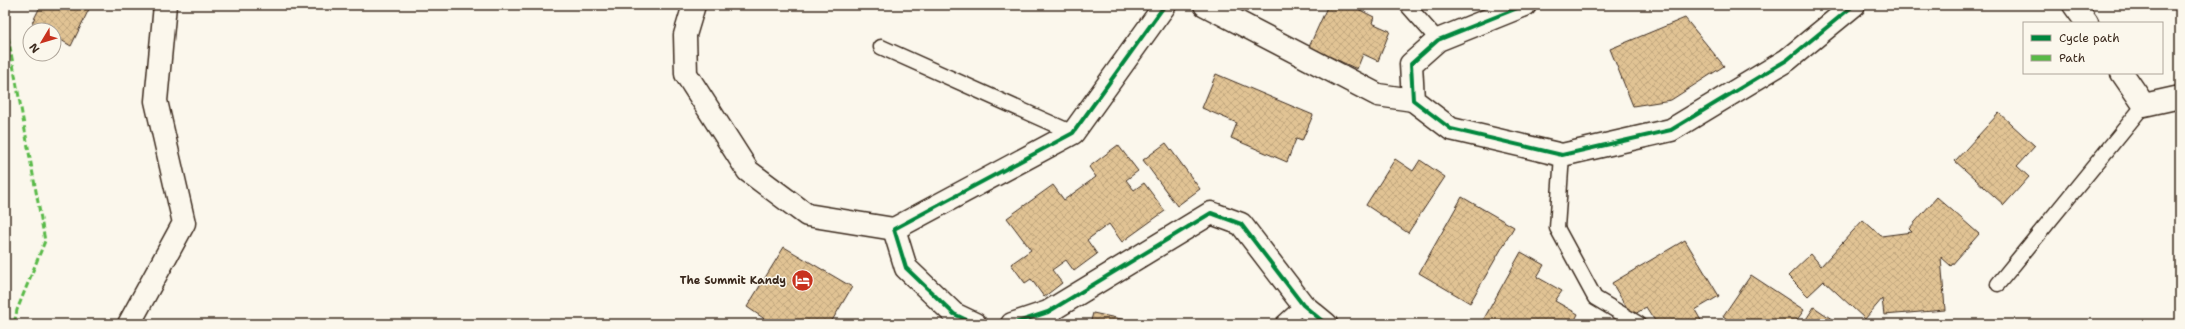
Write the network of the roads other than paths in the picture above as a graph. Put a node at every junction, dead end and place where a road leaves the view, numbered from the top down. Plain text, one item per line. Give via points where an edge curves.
1 (164, 5) edge
2 (694, 5) edge
3 (1165, 5) edge
4 (1205, 5) edge
5 (1407, 5) edge
6 (1525, 5) edge
7 (1854, 5) edge
8 (2074, 5) edge
9 (2086, 22) edge
10 (1438, 40) junction
11 (881, 47) dead end
12 (2123, 74) edge
13 (2180, 97) edge
14 (1413, 100) junction
15 (2144, 105) junction
16 (1073, 133) junction
17 (1562, 155) junction
18 (894, 229) junction
19 (1998, 284) dead end
20 (1303, 305) junction
21 (129, 324) edge
22 (975, 324) edge
23 (1012, 324) edge
24 (1282, 324) edge
25 (1326, 324) edge
26 (1639, 324) edge

1 - 21 street via 156,101 184,223
2 - 18 street via 685,35 686,74 748,170 807,215
3 - 16 street
4 - 14 street via 1378,95
5 - 10 lane
6 - 10 street
7 - 17 street via 1787,60 1671,130
8 - 9 street
10 - 14 street via 1411,64
11 - 16 lane
12 - 15 street
13 - 15 street
14 - 17 street via 1451,129
15 - 19 lane
16 - 18 street
17 - 26 lane via 1557,228 1595,298
18 - 22 street via 906,268 954,314
20 - 23 street via 1241,224 1211,213 1048,312
20 - 24 lane
20 - 25 street

